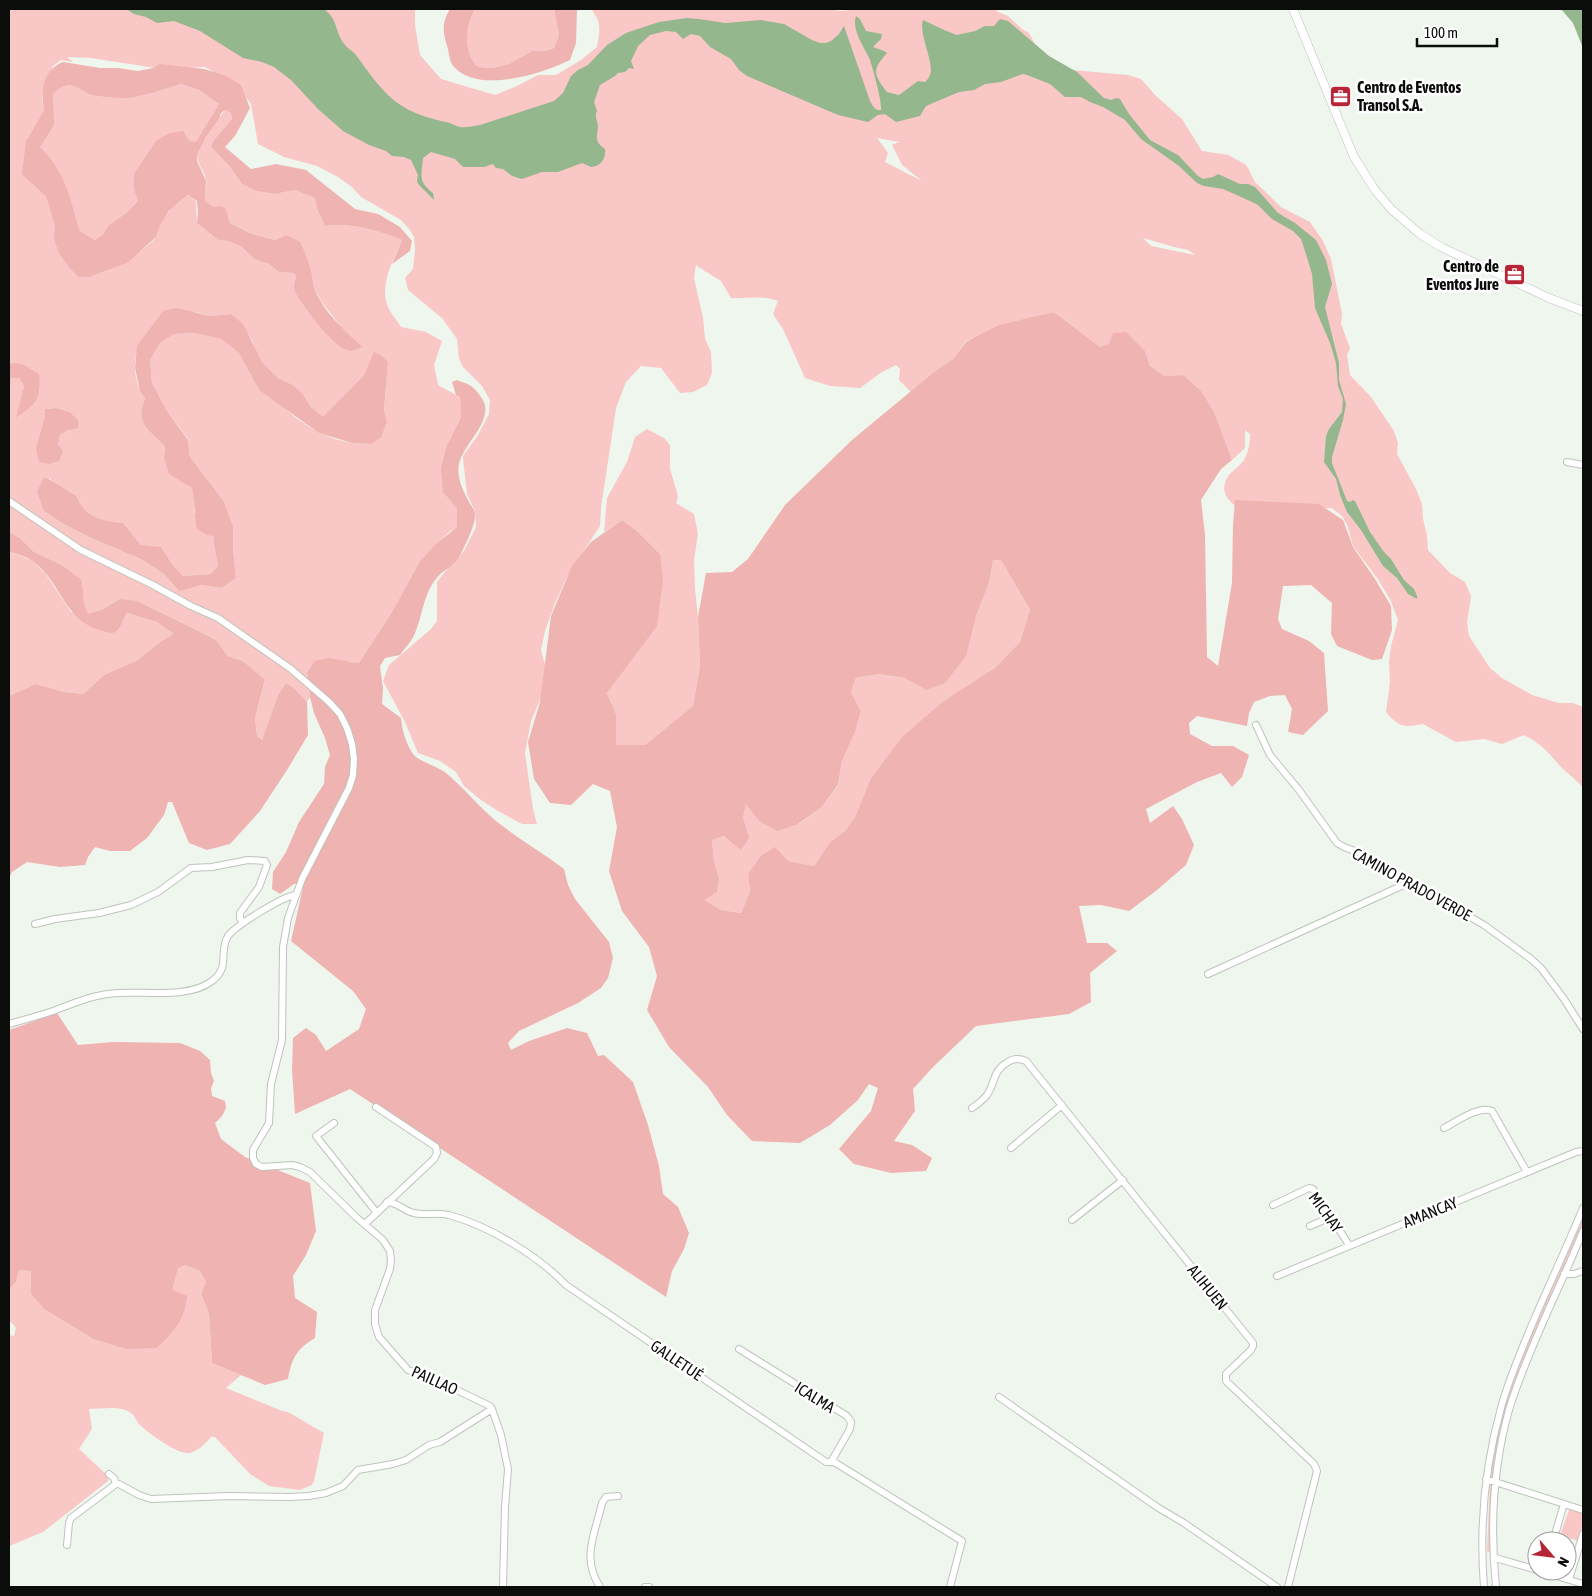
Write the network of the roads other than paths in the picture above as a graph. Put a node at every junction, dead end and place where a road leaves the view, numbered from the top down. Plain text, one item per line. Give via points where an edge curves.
1 (1293, 9) edge
2 (1583, 311) edge
3 (1567, 462) dead end
4 (1583, 464) edge
5 (9, 501) edge
6 (1256, 725) dead end
7 (1410, 882) junction
8 (296, 895) junction
9 (243, 923) junction
10 (35, 924) dead end
11 (1208, 974) dead end
12 (9, 1024) edge
13 (1583, 1030) edge
14 (1062, 1105) junction
15 (376, 1107) dead end
16 (972, 1108) dead end
17 (334, 1124) dead end
18 (1444, 1128) dead end
19 (1011, 1148) dead end
20 (1583, 1151) edge
21 (1527, 1172) junction
22 (1123, 1180) junction
23 (386, 1202) junction
24 (1273, 1205) dead end
25 (1583, 1208) edge
26 (377, 1213) junction
27 (1331, 1217) junction
28 (1072, 1220) dead end
29 (365, 1224) junction
30 (1310, 1226) dead end
31 (1583, 1231) edge
32 (1349, 1245) junction
33 (1583, 1271) edge
34 (1564, 1274) junction
35 (1278, 1276) dead end
36 (739, 1350) dead end
37 (999, 1397) dead end
38 (492, 1409) junction
39 (831, 1462) junction
40 (109, 1474) dead end
41 (1486, 1479) junction
42 (1496, 1482) junction
43 (116, 1484) junction
44 (618, 1496) dead end
45 (1564, 1504) junction
46 (1583, 1510) edge
47 (1556, 1531) edge
48 (1583, 1534) edge
49 (67, 1545) dead end
50 (1577, 1553) edge
51 (1482, 1557) junction
52 (1495, 1558) junction
53 (1527, 1567) edge
54 (503, 1587) edge
55 (600, 1587) edge
56 (950, 1587) edge
57 (1277, 1587) edge
58 (1288, 1587) edge
59 (1484, 1587) edge
60 (1496, 1587) edge

1 - 2 street via 1354,157 1367,180 1391,210 1441,247 1548,298
3 - 4 street
5 - 8 street via 81,550 218,618 291,669 340,714 352,744 352,782
6 - 7 street, CAMINO PRADO VERDE via 1270,755 1337,843
7 - 11 street
7 - 13 street, CAMINO PRADO VERDE via 1484,924 1532,959 1564,999
8 - 9 street
8 - 29 street, PAILLAO via 284,938 282,1040 271,1084 270,1120 252,1155 262,1167 292,1165 306,1169
9 - 10 street via 240,914 259,887 267,865 259,860 191,868 158,892 131,905
9 - 12 street via 227,937 220,973 203,986 170,993 107,993
14 - 16 street, ALIHUEN via 1029,1063 1018,1058 1000,1068 987,1095
14 - 19 street
14 - 22 street, ALIHUEN
15 - 23 street via 436,1147 437,1153
17 - 26 street via 316,1136
18 - 21 street via 1475,1112 1492,1111
20 - 21 street, AMANCAY
21 - 32 street, AMANCAY
22 - 28 street
22 - 58 street, ALIHUEN via 1253,1343 1252,1350 1226,1374 1226,1381 1314,1464 1316,1473
23 - 26 street
23 - 39 street, GALLETUÉ via 393,1202 416,1214 449,1215 526,1251 566,1285 826,1462
24 - 27 street, MICHAY via 1309,1188 1313,1189
25 - 41 street via 1508,1383
26 - 29 street
27 - 30 street
27 - 32 street, MICHAY
29 - 38 street, PAILLAO via 383,1240 391,1256 390,1269 374,1314 382,1341 408,1370 440,1382
31 - 34 street
32 - 35 street, AMANCAY
33 - 34 street
34 - 42 street via 1515,1393 1501,1445
36 - 39 street, ICALMA via 847,1416 851,1422 850,1429
37 - 57 street
38 - 43 street via 406,1460 358,1470 343,1486 326,1493 290,1497 151,1499
38 - 54 street via 508,1469
39 - 56 street, GALLETUÉ via 962,1541
40 - 43 street
41 - 42 street
41 - 51 street
42 - 45 street
42 - 52 street via 1493,1518
43 - 49 street via 71,1518
44 - 55 street via 606,1497 602,1503 590,1550 593,1577
45 - 46 street
45 - 47 street
48 - 50 street
51 - 52 street
51 - 59 street
52 - 53 street
52 - 60 street

